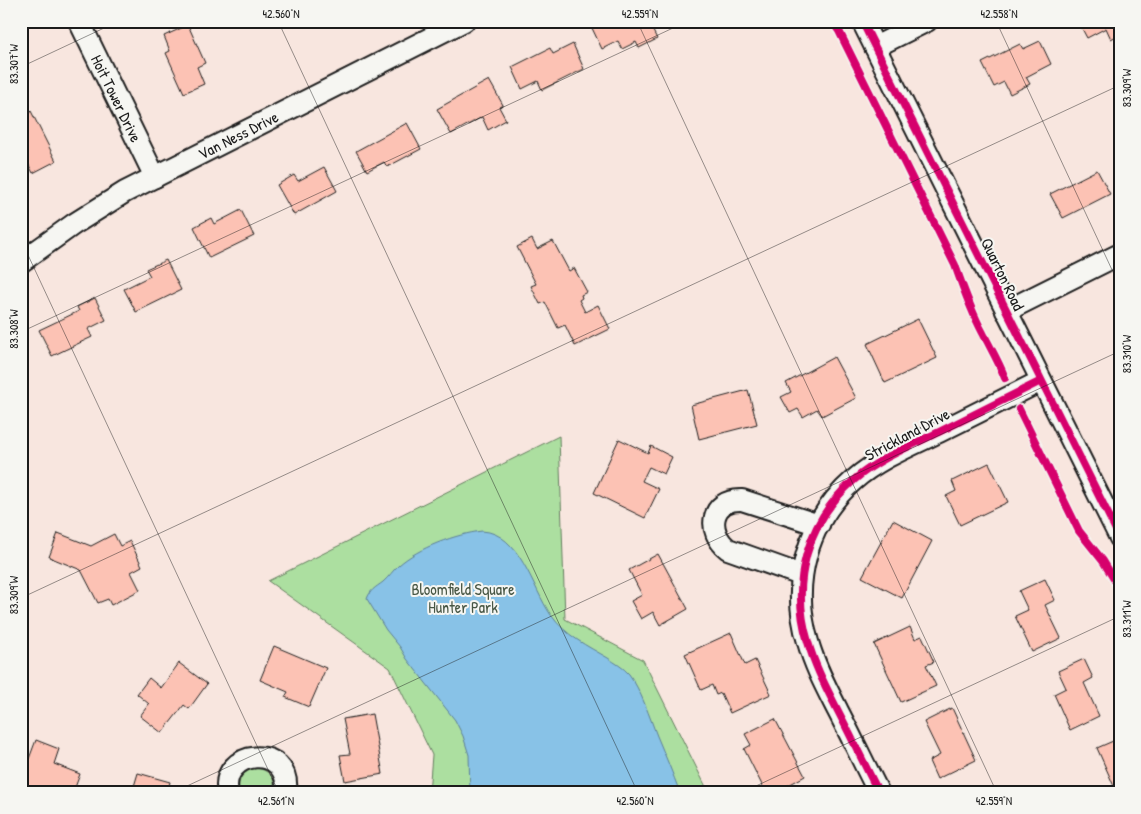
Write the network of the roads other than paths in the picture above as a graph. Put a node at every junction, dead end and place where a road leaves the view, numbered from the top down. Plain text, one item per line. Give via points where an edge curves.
1 (79, 21) edge
2 (464, 21) edge
3 (862, 21) edge
4 (927, 21) edge
5 (439, 27) edge
6 (875, 47) junction
7 (155, 177) junction
8 (1120, 254) edge
9 (21, 262) edge
10 (1006, 311) junction
11 (1041, 381) junction
12 (819, 525) junction
13 (1120, 538) edge
14 (801, 575) junction
15 (228, 793) edge
16 (286, 793) edge
17 (879, 793) edge

1 - 7 street, Hoit Tower Drive
2 - 5 street, Van Ness Drive
3 - 6 street, Quarton Road
4 - 6 street
5 - 7 street, Van Ness Drive
6 - 10 street, Quarton Road
7 - 9 street, Van Ness Drive via 101,206
8 - 10 street
10 - 11 street, Quarton Road
11 - 12 street, Strickland Drive via 868,469 843,490
11 - 13 street, Quarton Road
12 - 14 street, Strickland Drive
12 - 14 street via 742,500 726,502 714,517 716,534 728,550
14 - 17 street, Strickland Drive via 803,624 813,660
15 - 16 street via 226,784 235,766 260,756 277,763 282,769 286,776

